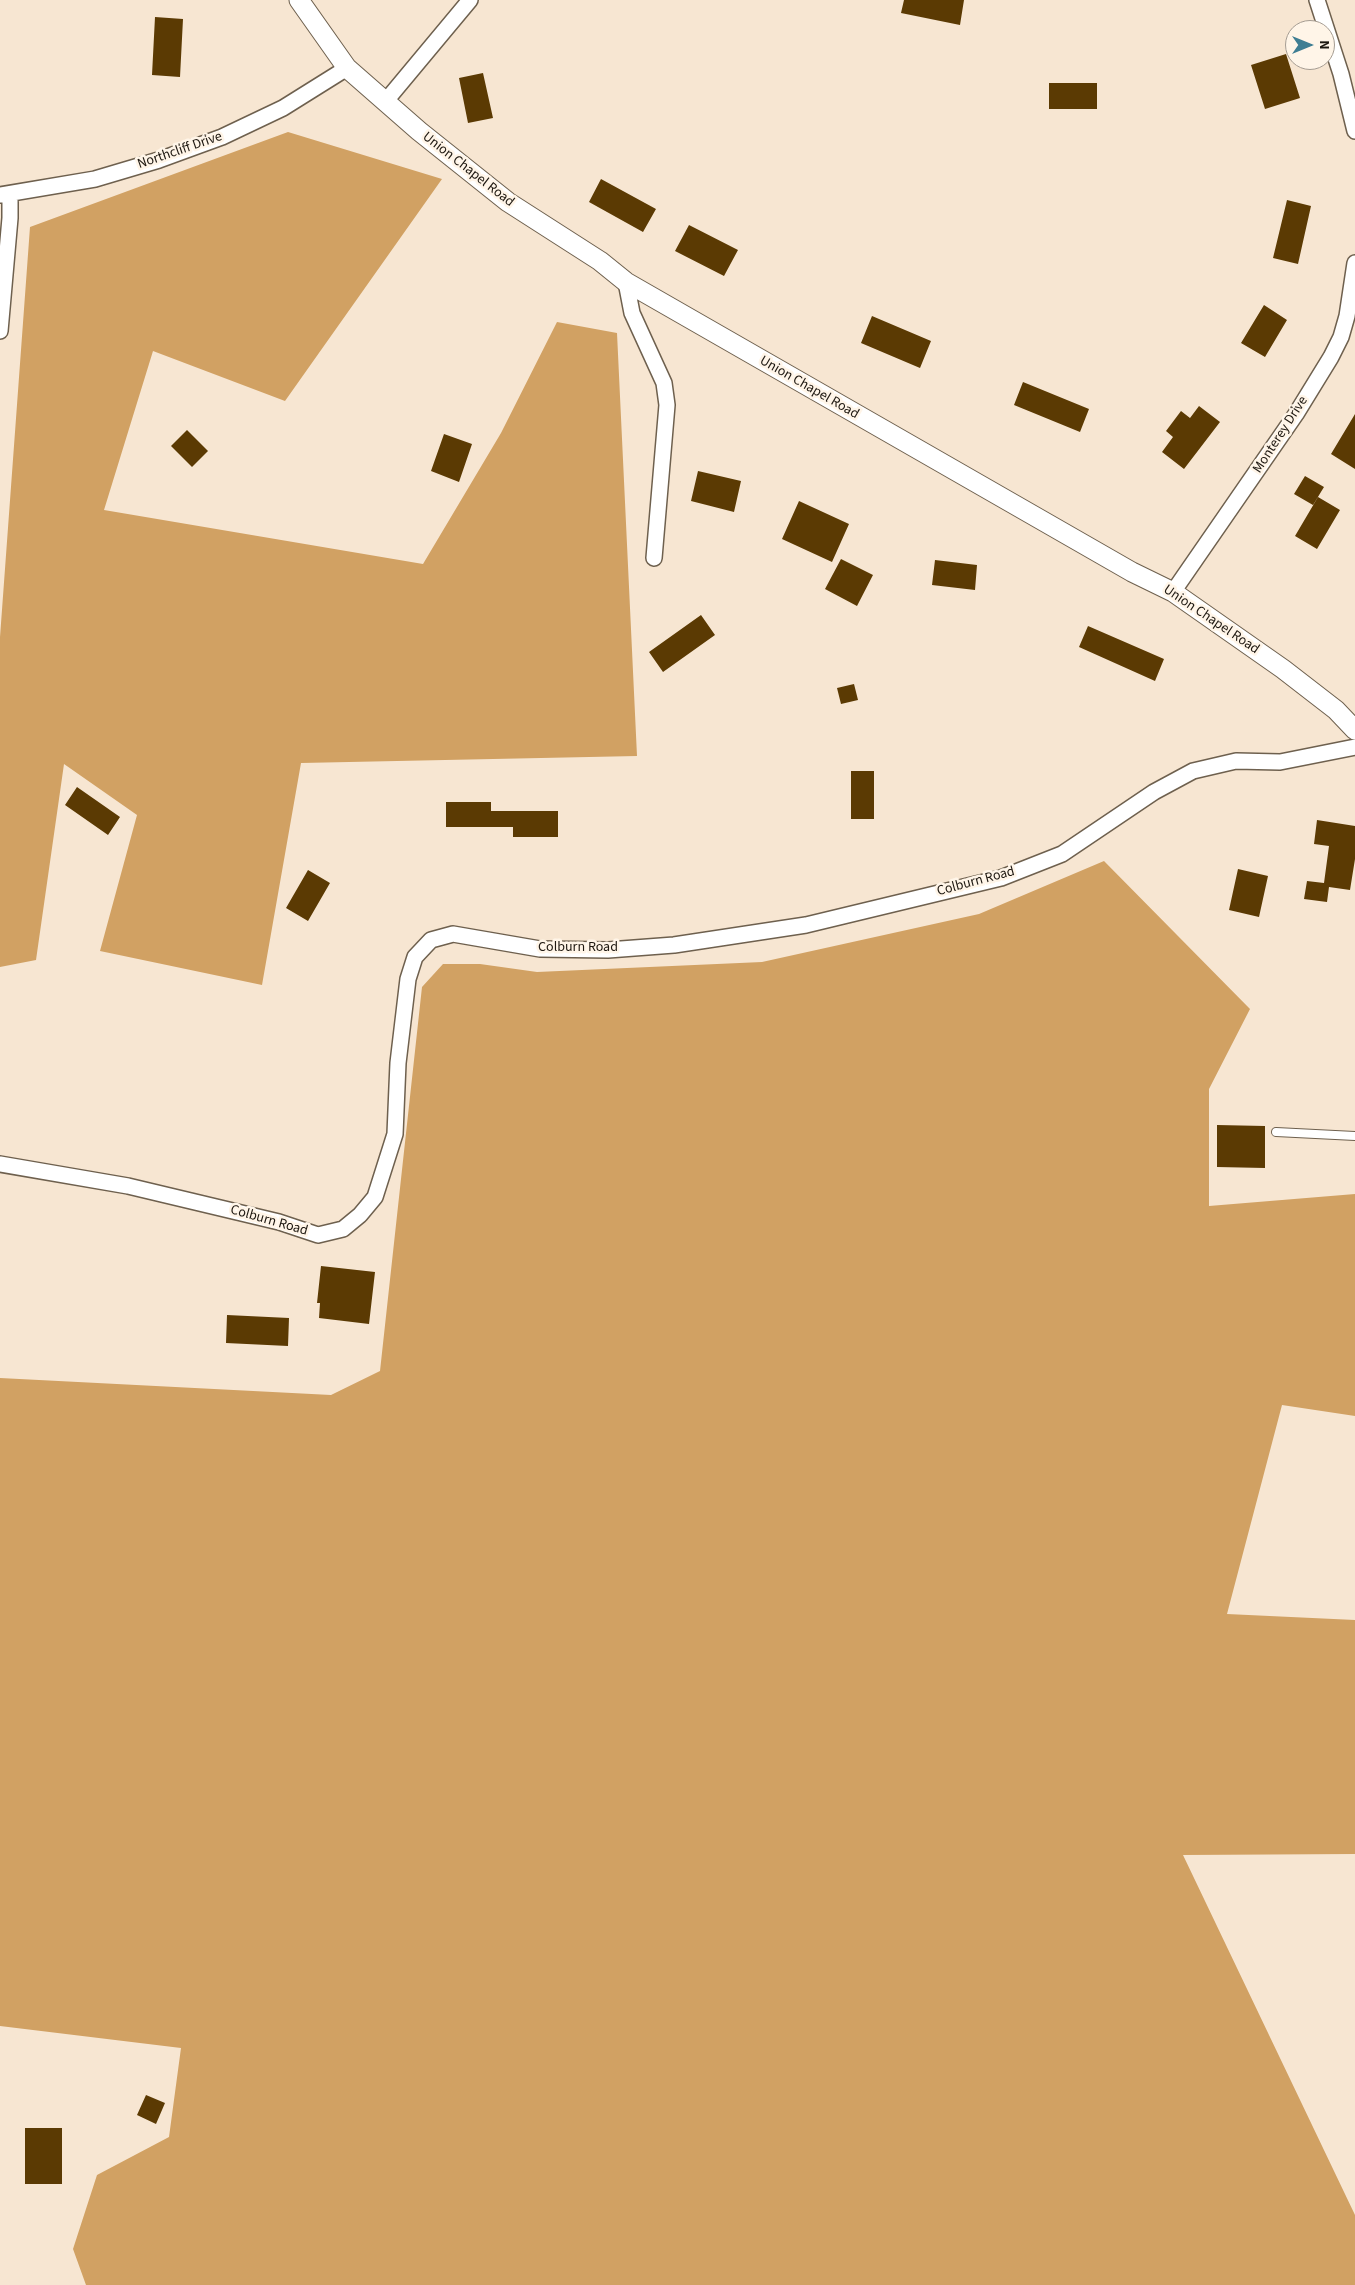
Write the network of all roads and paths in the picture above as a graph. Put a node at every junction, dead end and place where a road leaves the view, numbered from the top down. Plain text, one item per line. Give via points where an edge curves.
1 (299, 0) edge
2 (470, 0) edge
3 (1316, 0) edge
4 (347, 68) junction
5 (386, 102) junction
6 (1355, 131) edge
7 (5, 195) edge
8 (1355, 263) edge
9 (626, 282) junction
10 (0, 331) edge
11 (654, 558) dead end
12 (1173, 592) junction
13 (1355, 730) edge
14 (1355, 747) edge
15 (1276, 1132) dead end
16 (1355, 1136) edge
17 (0, 1164) edge

1 - 4 street, Union Chapel Road
2 - 5 street
3 - 6 street via 1341,74
4 - 5 street, Union Chapel Road
4 - 7 street, Northcliff Drive via 283,108 222,137 95,179
5 - 9 street, Union Chapel Road via 508,202 600,261
7 - 10 street via 10,218
8 - 12 street, Monterey Drive via 1347,316 1331,357 1296,414
9 - 11 street via 632,313 664,383 667,405
9 - 12 street, Union Chapel Road
12 - 13 street, Union Chapel Road via 1283,669 1336,710
14 - 17 street, Colburn Road via 1280,762 1236,761 1193,772 1154,792 1062,854 1001,878 806,924 703,941 608,950 540,949 453,934 431,940 415,957 408,979 398,1063 395,1134 375,1197 343,1229 318,1236 271,1219 128,1186
15 - 16 lane

